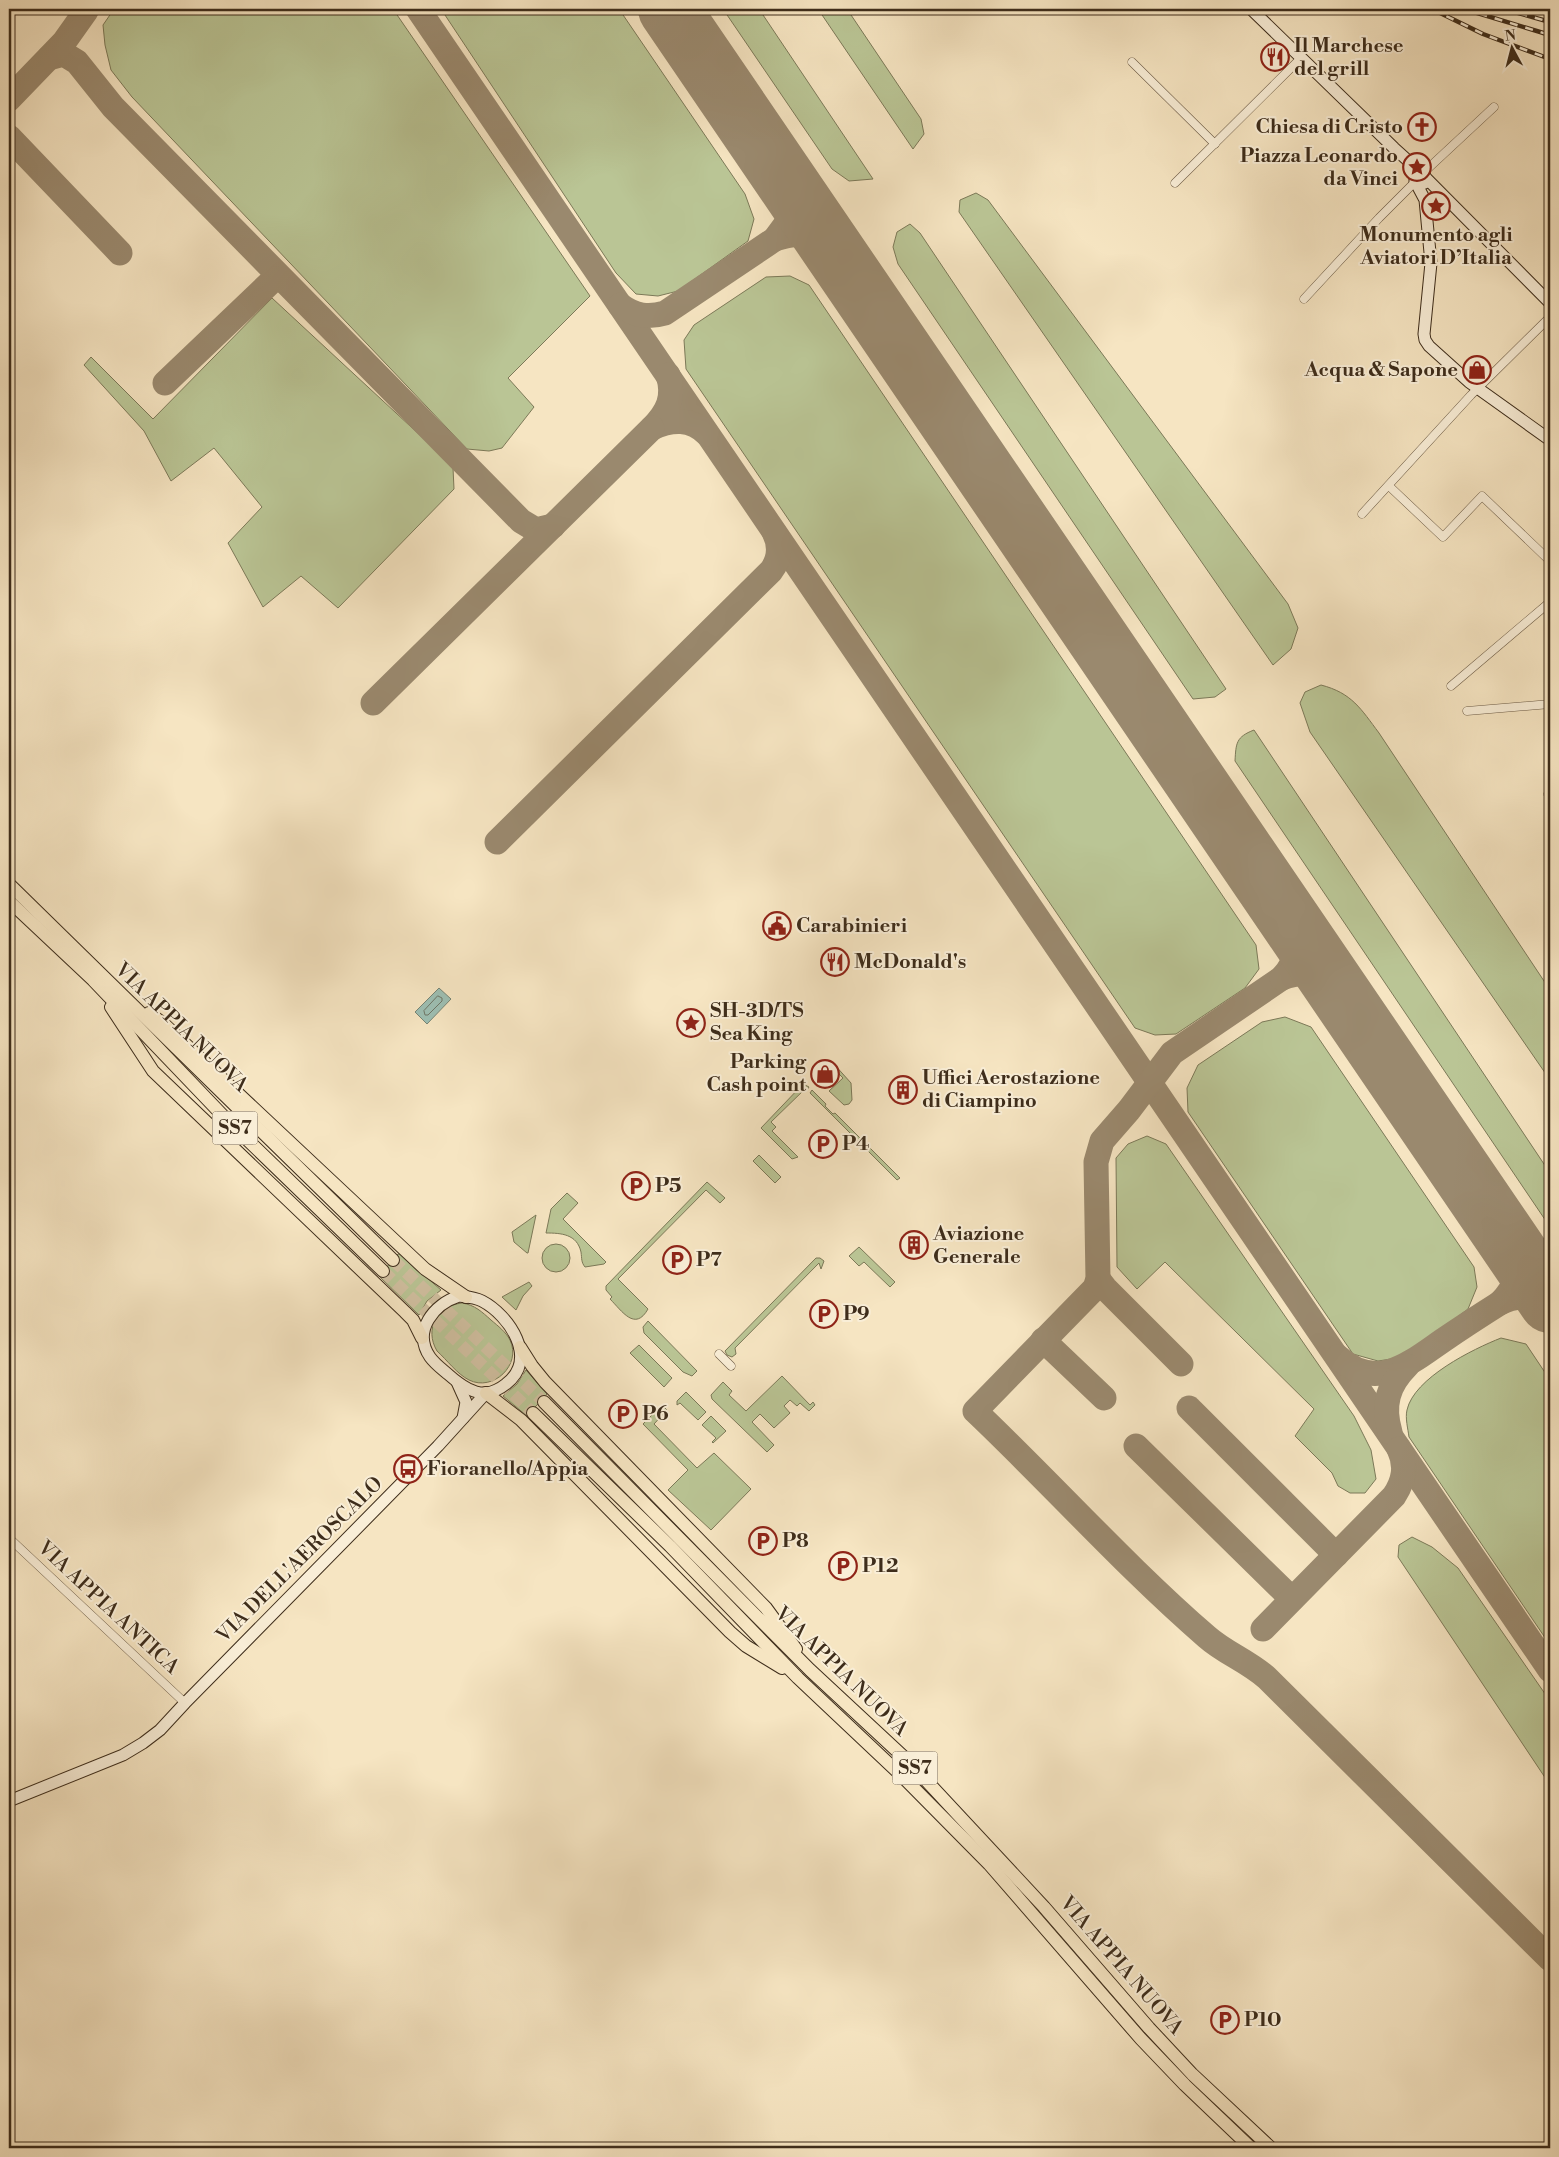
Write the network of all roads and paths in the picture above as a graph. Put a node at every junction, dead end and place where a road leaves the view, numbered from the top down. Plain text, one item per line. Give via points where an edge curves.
1 (1251, 9) edge
2 (1301, 58) junction
3 (1132, 62) dead end
4 (1494, 107) dead end
5 (1215, 144) junction
6 (1420, 179) junction
7 (1175, 183) dead end
8 (1438, 191) junction
9 (1425, 200) junction
10 (1304, 299) dead end
11 (1550, 303) edge
12 (1550, 317) edge
13 (1478, 388) junction
14 (1550, 440) edge
15 (1389, 486) junction
16 (1362, 514) dead end
17 (1550, 561) edge
18 (1550, 602) edge
19 (1451, 686) dead end
20 (1550, 704) edge
21 (1467, 711) dead end
22 (9, 884) edge
23 (9, 901) edge
24 (93, 980) junction
25 (107, 982) junction
26 (393, 1260) tunnel mouth
27 (383, 1271) tunnel mouth
28 (466, 1296) junction
29 (422, 1338) junction
30 (520, 1347) junction
31 (719, 1354) dead end
32 (731, 1366) dead end
33 (457, 1382) junction
34 (486, 1393) junction
35 (544, 1402) tunnel mouth
36 (533, 1413) tunnel mouth
37 (462, 1422) junction
38 (9, 1538) edge
39 (810, 1670) junction
40 (798, 1678) junction
41 (185, 1703) junction
42 (9, 1800) edge
43 (1251, 2148) edge
44 (1271, 2148) edge

1 - 2 street
2 - 5 street
2 - 6 street via 1394,148
3 - 5 street
4 - 6 street via 1445,151
5 - 7 street
6 - 8 street
6 - 9 street
6 - 10 street via 1390,206
8 - 9 street via 1429,193
8 - 11 street
9 - 13 street via 1430,263 1425,340
12 - 13 street
13 - 14 street
13 - 15 street
15 - 16 street
15 - 17 street via 1443,537 1482,496
18 - 19 street
20 - 21 street
22 - 25 main road, VIA APPIA NUOVA / SS7
23 - 24 main road, VIA APPIA NUOVA / SS7
24 - 27 main road, VIA APPIA NUOVA / SS7 via 227,1120
24 - 29 main road via 153,1071 405,1312
25 - 26 main road, VIA APPIA NUOVA / SS7
25 - 28 main road via 165,1025 425,1269
28 - 29 street via 453,1298 436,1307 427,1320
28 - 30 street via 482,1301 494,1310 511,1328
29 - 33 street via 430,1357
30 - 34 street via 520,1362 513,1377 502,1387
30 - 39 main road via 545,1382 766,1608
31 - 32 street
33 - 34 street via 468,1389
33 - 37 street via 466,1402
34 - 37 street, VIA DELL'AEROSCALO
34 - 40 main road via 521,1420 730,1632
35 - 39 main road, VIA APPIA NUOVA / SS7
36 - 40 main road, VIA APPIA NUOVA / SS7 via 636,1512
37 - 41 street, VIA DELL'AEROSCALO
38 - 41 street, VIA APPIA ANTICA
39 - 44 main road, VIA APPIA NUOVA / SS7 via 909,1762 1044,1907 1155,2035
40 - 43 main road, VIA APPIA NUOVA / SS7 via 989,1864 1141,2038
41 - 42 street, VIA DELL'AEROSCALO via 160,1730 122,1755

